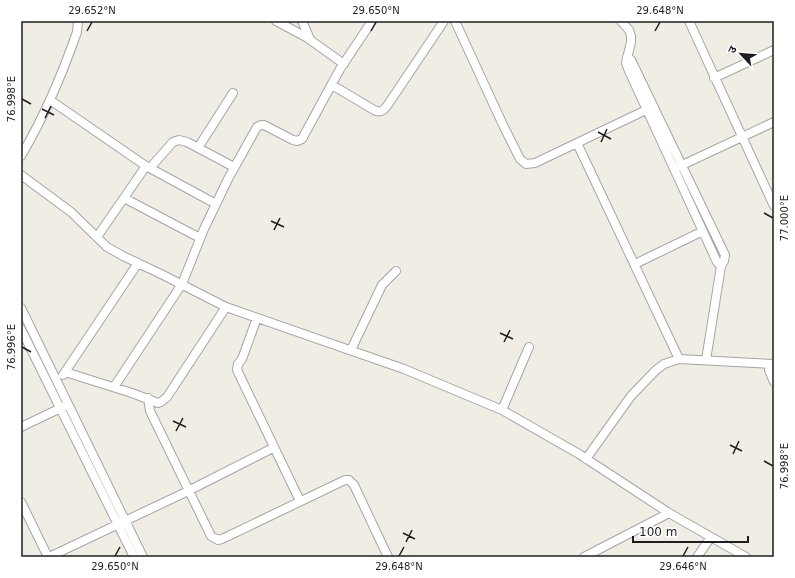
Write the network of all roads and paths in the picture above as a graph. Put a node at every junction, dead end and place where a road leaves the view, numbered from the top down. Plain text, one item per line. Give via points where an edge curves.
1 (78, 21) edge
2 (276, 21) edge
3 (302, 21) edge
4 (372, 21) edge
5 (444, 21) edge
6 (455, 21) edge
7 (621, 21) edge
8 (689, 21) edge
9 (310, 40) junction
10 (774, 50) edge
11 (627, 57) junction
12 (344, 64) junction
13 (714, 78) junction
14 (332, 85) junction
15 (233, 92) dead end
16 (50, 100) junction
17 (646, 110) junction
18 (774, 122) edge
19 (743, 137) junction
20 (577, 143) junction
21 (198, 148) junction
22 (21, 156) edge
23 (682, 166) junction
24 (148, 167) junction
25 (234, 167) junction
26 (674, 170) junction
27 (21, 175) edge
28 (771, 192) edge
29 (124, 198) junction
30 (216, 204) junction
31 (774, 206) edge
32 (703, 231) junction
33 (97, 237) junction
34 (200, 238) junction
35 (138, 263) junction
36 (635, 264) junction
37 (721, 266) junction
38 (396, 271) dead end
39 (182, 284) junction
40 (226, 307) junction
41 (21, 308) edge
42 (257, 318) junction
43 (21, 329) edge
44 (529, 347) dead end
45 (351, 350) junction
46 (680, 359) junction
47 (706, 360) junction
48 (773, 363) edge
49 (65, 372) junction
50 (58, 382) junction
51 (774, 382) edge
52 (114, 387) junction
53 (148, 398) junction
54 (69, 404) junction
55 (60, 408) junction
56 (502, 410) junction
57 (21, 427) edge
58 (273, 448) junction
59 (586, 459) junction
60 (189, 491) junction
61 (300, 501) junction
62 (21, 502) edge
63 (669, 513) junction
64 (126, 521) junction
65 (117, 525) junction
66 (712, 537) junction
67 (49, 557) edge
68 (134, 557) edge
69 (143, 557) edge
70 (388, 557) edge
71 (584, 557) edge
72 (697, 557) edge
73 (746, 557) edge

1 - 16 street via 77,32
2 - 9 street
3 - 9 street
4 - 12 street
5 - 14 street via 381,112
6 - 20 street via 520,159 526,164 535,163
7 - 11 street via 631,36
8 - 13 street
9 - 12 street
10 - 13 street
11 - 17 street via 629,72
11 - 23 street via 631,60
12 - 14 street
13 - 19 street
14 - 25 street via 300,141 260,125
15 - 21 street
16 - 22 street
16 - 24 street
17 - 20 street
17 - 26 street
18 - 19 street
19 - 23 street
19 - 28 street
20 - 36 street
21 - 24 street via 183,140 176,140
21 - 25 street
23 - 26 street
23 - 37 street via 723,251 725,258
24 - 29 street
24 - 30 street
25 - 30 street
26 - 32 street
27 - 33 street via 71,212
28 - 31 street
29 - 33 street
29 - 34 street
30 - 34 street
32 - 36 street
32 - 37 street via 716,262
33 - 35 street via 107,248
34 - 39 street
35 - 39 street
35 - 49 street
36 - 46 street
37 - 47 street
38 - 45 street via 382,285
39 - 40 street
39 - 52 street
40 - 42 street
40 - 53 street via 167,397 161,402
41 - 50 street
42 - 45 street
42 - 58 street via 237,370
43 - 55 street
44 - 56 street
45 - 56 street
46 - 47 street
46 - 59 street via 656,370 641,385
47 - 48 street
48 - 51 street via 770,370
49 - 50 street
49 - 52 street
50 - 54 street
52 - 53 street
53 - 60 street via 150,411
54 - 55 street
54 - 64 street
55 - 57 street
55 - 65 street
56 - 59 street
58 - 60 street
58 - 61 street
59 - 63 street
60 - 61 street via 208,532 218,540
60 - 64 street
61 - 70 street via 342,480 349,480 354,485
62 - 67 street
63 - 66 street
63 - 71 street
64 - 65 street
64 - 69 street
65 - 67 street
65 - 68 street
66 - 72 street
66 - 73 street

